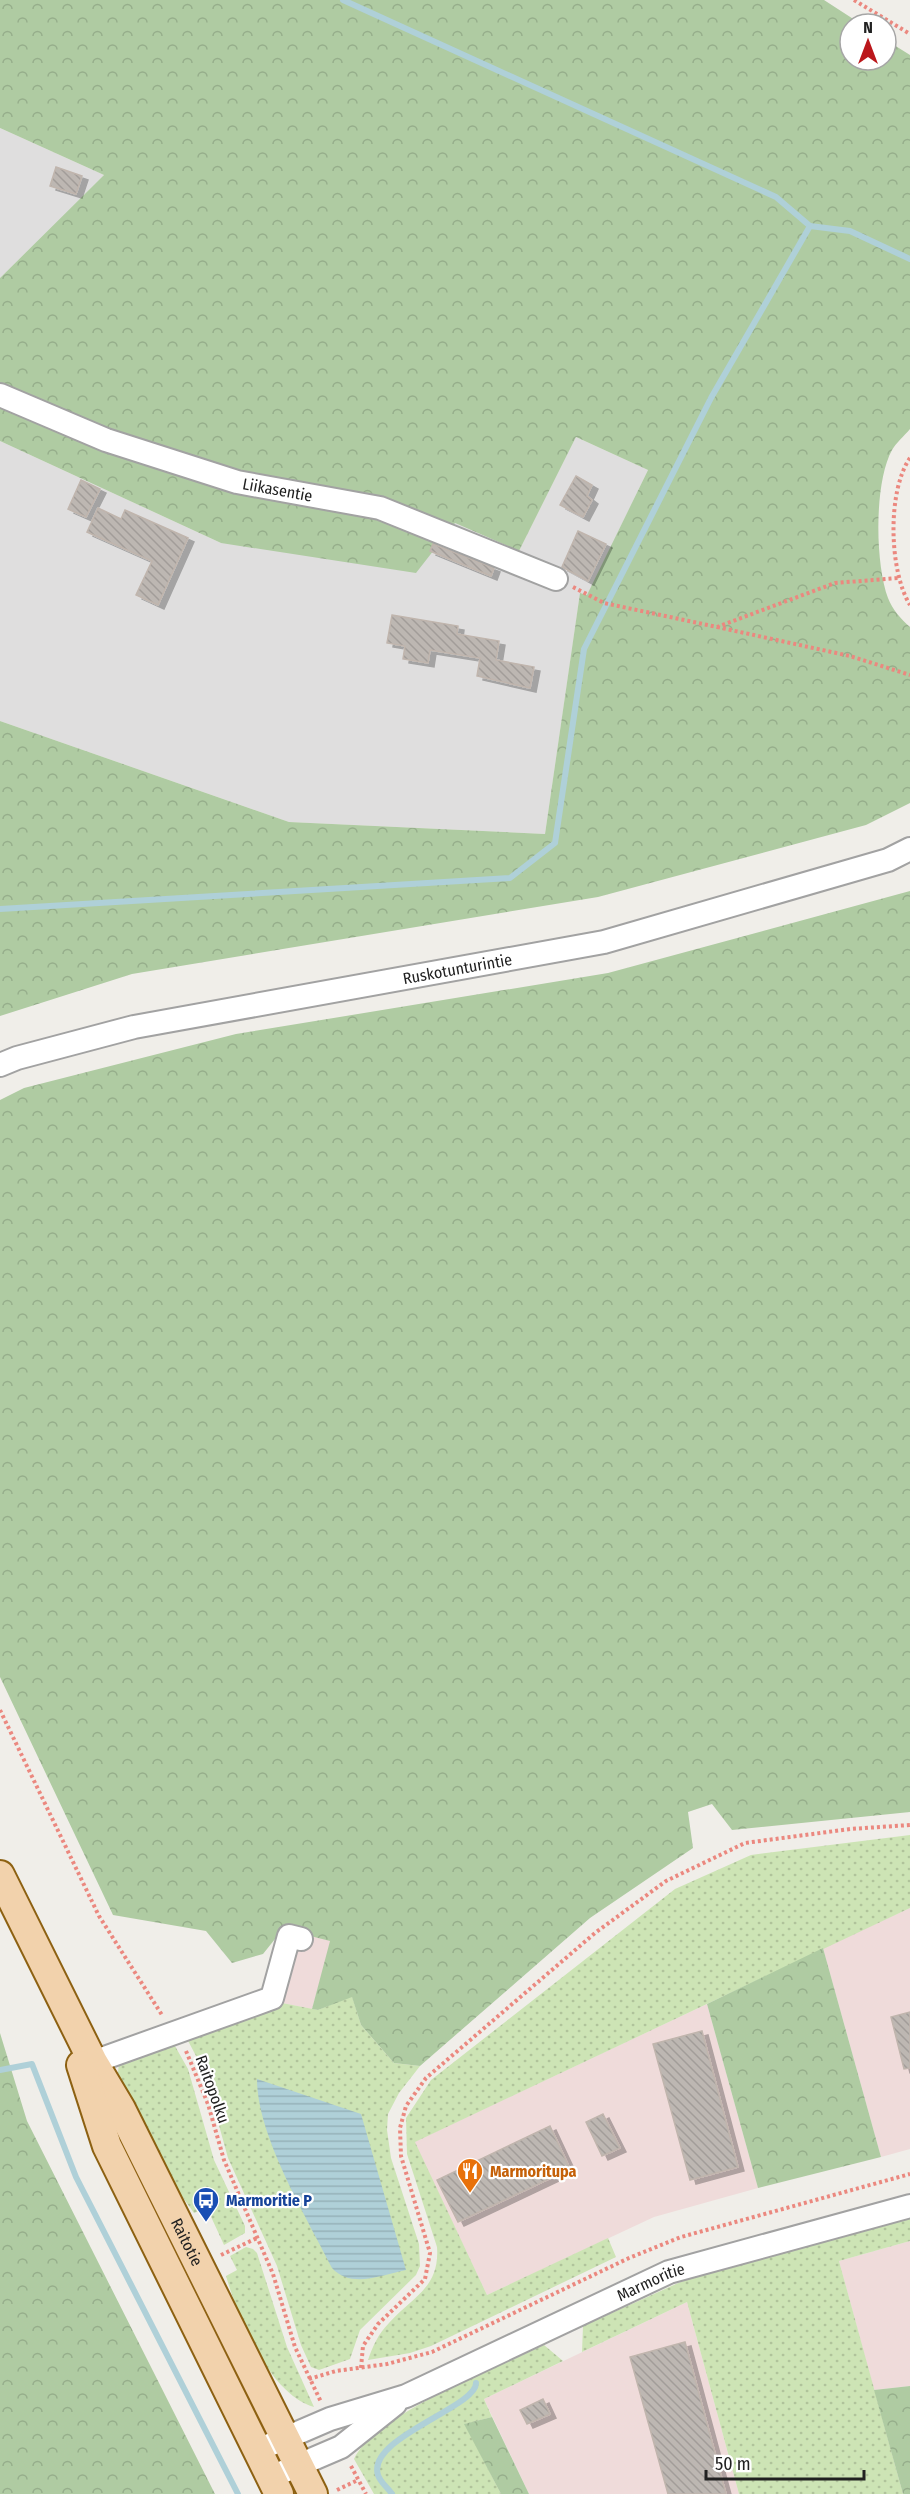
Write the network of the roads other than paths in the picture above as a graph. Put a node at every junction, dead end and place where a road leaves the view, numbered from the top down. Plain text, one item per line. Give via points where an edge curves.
1 (0, 395) edge
2 (556, 579) road end
3 (910, 849) edge
4 (0, 1065) edge
5 (0, 1875) edge
6 (301, 1939) dead end
7 (87, 2064) junction
8 (910, 2206) edge
9 (406, 2396) junction
10 (285, 2438) junction
11 (258, 2450) junction
12 (298, 2464) junction
13 (275, 2486) edge
14 (313, 2494) edge

1 - 2 street, Liikasentie via 106,440 237,482 380,508
3 - 4 street, Ruskotunturintie via 888,860 604,942 134,1027
5 - 7 main road, Raitotie via 58,1992
6 - 7 street via 289,1936 272,1998
7 - 10 main road, Raitotie via 121,2109
7 - 11 main road, Raitotie via 107,2146
8 - 9 street, Marmoritie via 669,2272
9 - 10 street, Marmoritie via 330,2419
9 - 12 street, Marmoritie via 342,2447
10 - 11 street, Marmoritie
10 - 12 main road, Raitotie
11 - 13 main road, Raitotie
12 - 13 street, Marmoritie
12 - 14 main road, Raitotie

